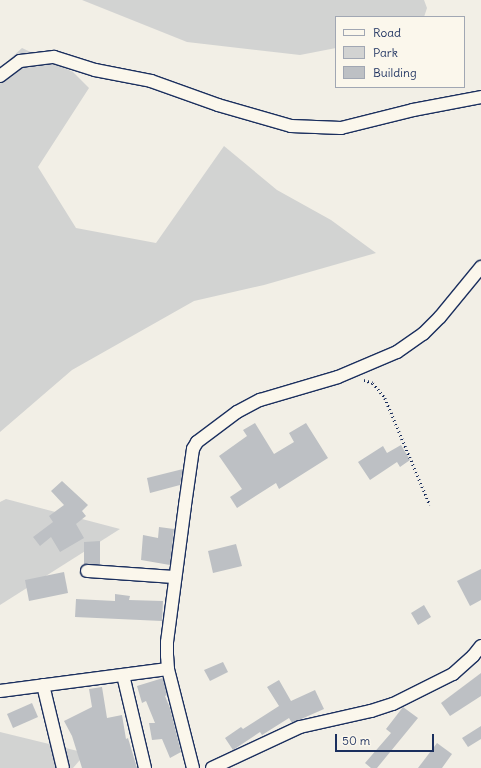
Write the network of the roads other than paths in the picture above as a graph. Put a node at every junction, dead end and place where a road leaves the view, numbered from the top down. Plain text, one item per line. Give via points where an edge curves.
1 (0, 76) edge
2 (481, 97) edge
3 (481, 267) edge
4 (86, 571) dead end
5 (175, 577) junction
6 (481, 646) edge
7 (168, 669) junction
8 (123, 675) junction
9 (43, 685) junction
10 (0, 691) edge
11 (63, 768) edge
12 (145, 768) edge
13 (193, 768) edge
14 (212, 768) edge

1 - 2 street via 20,61 54,57 95,70 151,81 218,105 291,126 341,128 413,110
3 - 5 street via 440,317 423,334 397,352 338,377 260,400 237,412 197,442 193,449
4 - 5 street
5 - 7 street via 167,642
6 - 14 street via 453,674 392,704 300,727
7 - 8 street
7 - 13 street
8 - 9 street
8 - 12 street
9 - 10 street
9 - 11 street

